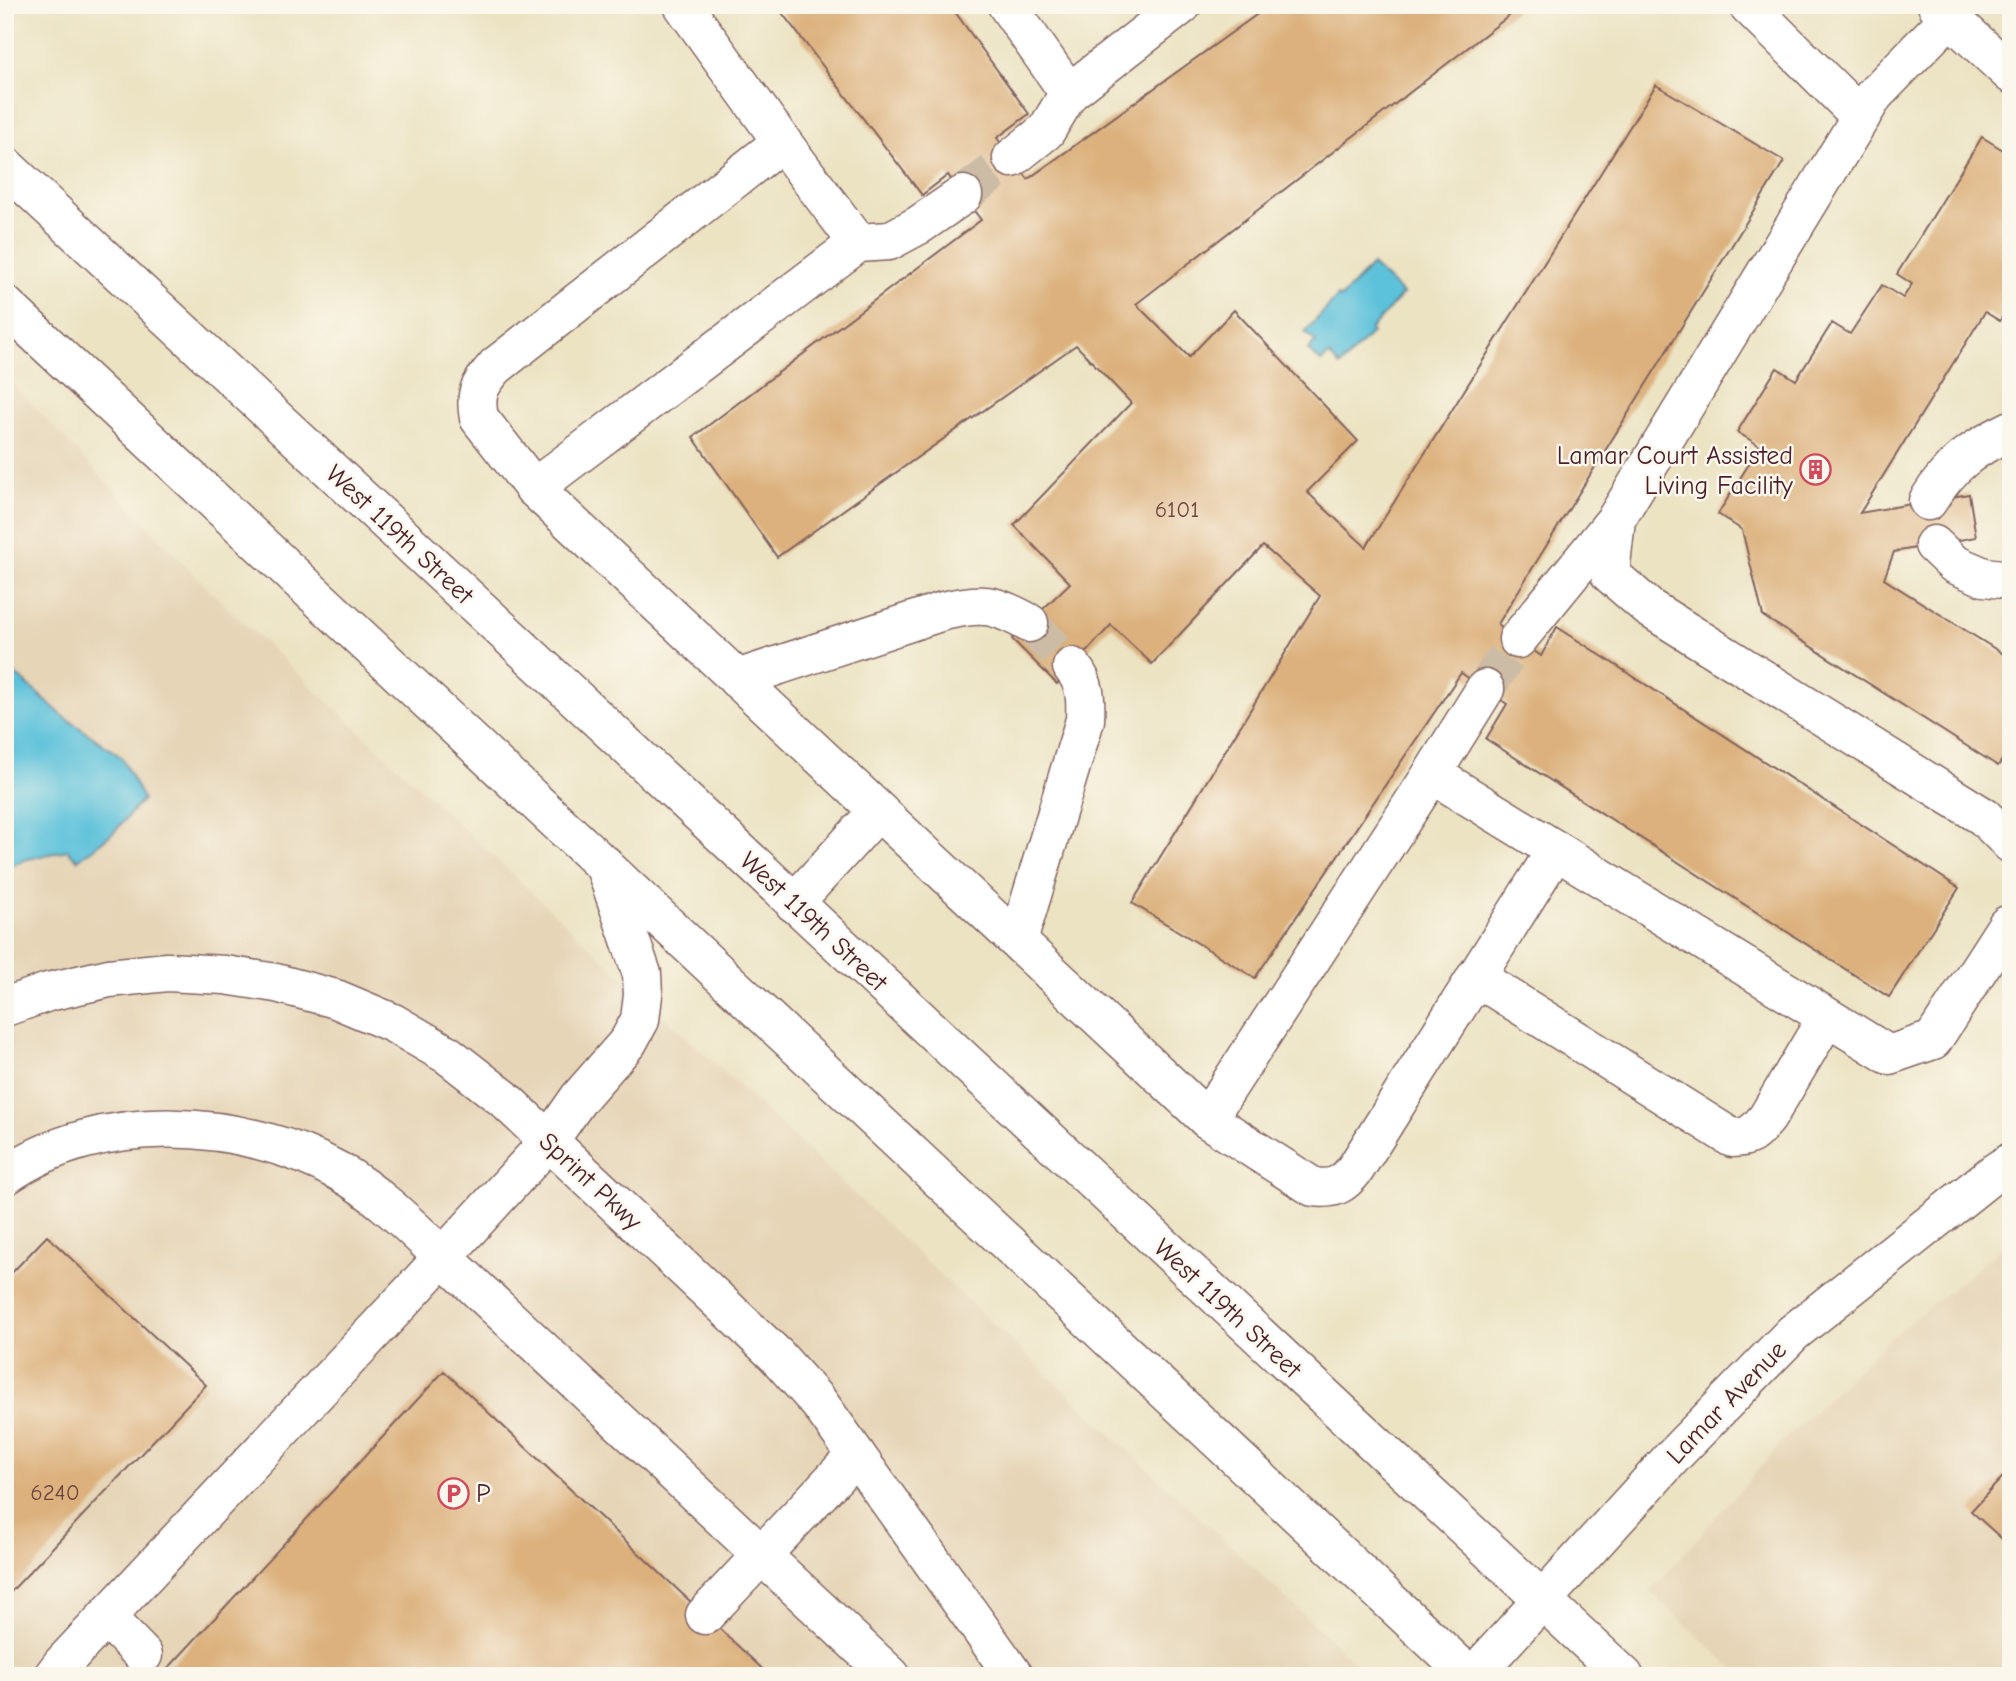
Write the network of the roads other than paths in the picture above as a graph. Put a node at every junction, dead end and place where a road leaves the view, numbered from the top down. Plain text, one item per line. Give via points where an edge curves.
1 (683, 5) edge
2 (1007, 5) edge
3 (1182, 5) edge
4 (1748, 5) edge
5 (1944, 11) edge
6 (2011, 74) edge
7 (1069, 93) junction
8 (1861, 117) junction
9 (782, 142) junction
10 (1012, 158) tunnel mouth
11 (5, 166) edge
12 (963, 195) tunnel mouth
13 (858, 243) junction
14 (5, 304) edge
15 (2011, 430) edge
16 (534, 488) junction
17 (1928, 501) dead end
18 (1616, 519) junction
19 (1934, 545) dead end
20 (2011, 580) edge
21 (1029, 623) tunnel mouth
22 (1518, 639) tunnel mouth
23 (1072, 667) tunnel mouth
24 (737, 679) junction
25 (1485, 689) tunnel mouth
26 (1432, 774) junction
27 (878, 811) junction
28 (2011, 844) edge
29 (1556, 850) junction
30 (604, 864) junction
31 (794, 903) junction
32 (2010, 923) edge
33 (1018, 941) junction
34 (1476, 977) junction
35 (5, 1007) edge
36 (1827, 1017) junction
37 (1207, 1119) junction
38 (549, 1141) junction
39 (2011, 1162) edge
40 (5, 1176) edge
41 (443, 1256) junction
42 (856, 1455) junction
43 (761, 1554) junction
44 (1542, 1600) junction
45 (705, 1615) dead end
46 (106, 1617) junction
47 (144, 1655) dead end
48 (54, 1676) edge
49 (891, 1676) edge
50 (1014, 1676) edge
51 (1471, 1676) edge
52 (1624, 1676) edge

1 - 9 main road
2 - 7 main road
3 - 7 main road
4 - 8 main road
5 - 6 main road
5 - 8 main road
7 - 10 main road via 1046,131
8 - 18 main road
9 - 13 main road
9 - 16 main road via 484,380 476,404 479,418
11 - 31 main road, West 119th Street
12 - 13 main road via 889,241
13 - 16 main road
14 - 30 main road
15 - 17 main road via 1972,451
16 - 24 main road
18 - 22 main road
18 - 28 main road via 1610,574 1649,608 1984,817
19 - 20 main road via 1954,564 1984,577
21 - 24 main road via 1009,612 972,605
23 - 33 main road via 1080,676 1086,698 1085,720
24 - 27 main road
25 - 26 main road
26 - 29 main road
26 - 37 main road
27 - 31 main road
27 - 33 main road
29 - 34 main road
29 - 36 main road
30 - 38 main road via 642,974 640,1020 628,1042
30 - 51 main road
31 - 44 main road, West 119th Street
32 - 36 main road via 1933,1040 1889,1055
33 - 37 main road
34 - 36 main road via 1732,1138 1745,1138 1757,1131
34 - 37 main road via 1356,1168 1339,1185 1313,1186
35 - 38 main road, Sprint Pkwy via 108,978 155,973 225,975 276,983 336,999 393,1023 448,1055
38 - 41 main road
38 - 42 main road, Sprint Pkwy via 776,1354
39 - 44 main road, Lamar Avenue via 1793,1333
40 - 41 main road via 55,1149 104,1135 153,1128 207,1129 270,1142 342,1173 384,1202
41 - 43 main road
41 - 46 main road
42 - 43 main road
42 - 50 main road, Sprint Pkwy
43 - 45 main road
43 - 49 main road
44 - 51 main road, Lamar Avenue
44 - 52 main road, West 119th Street
46 - 47 main road
46 - 48 main road

